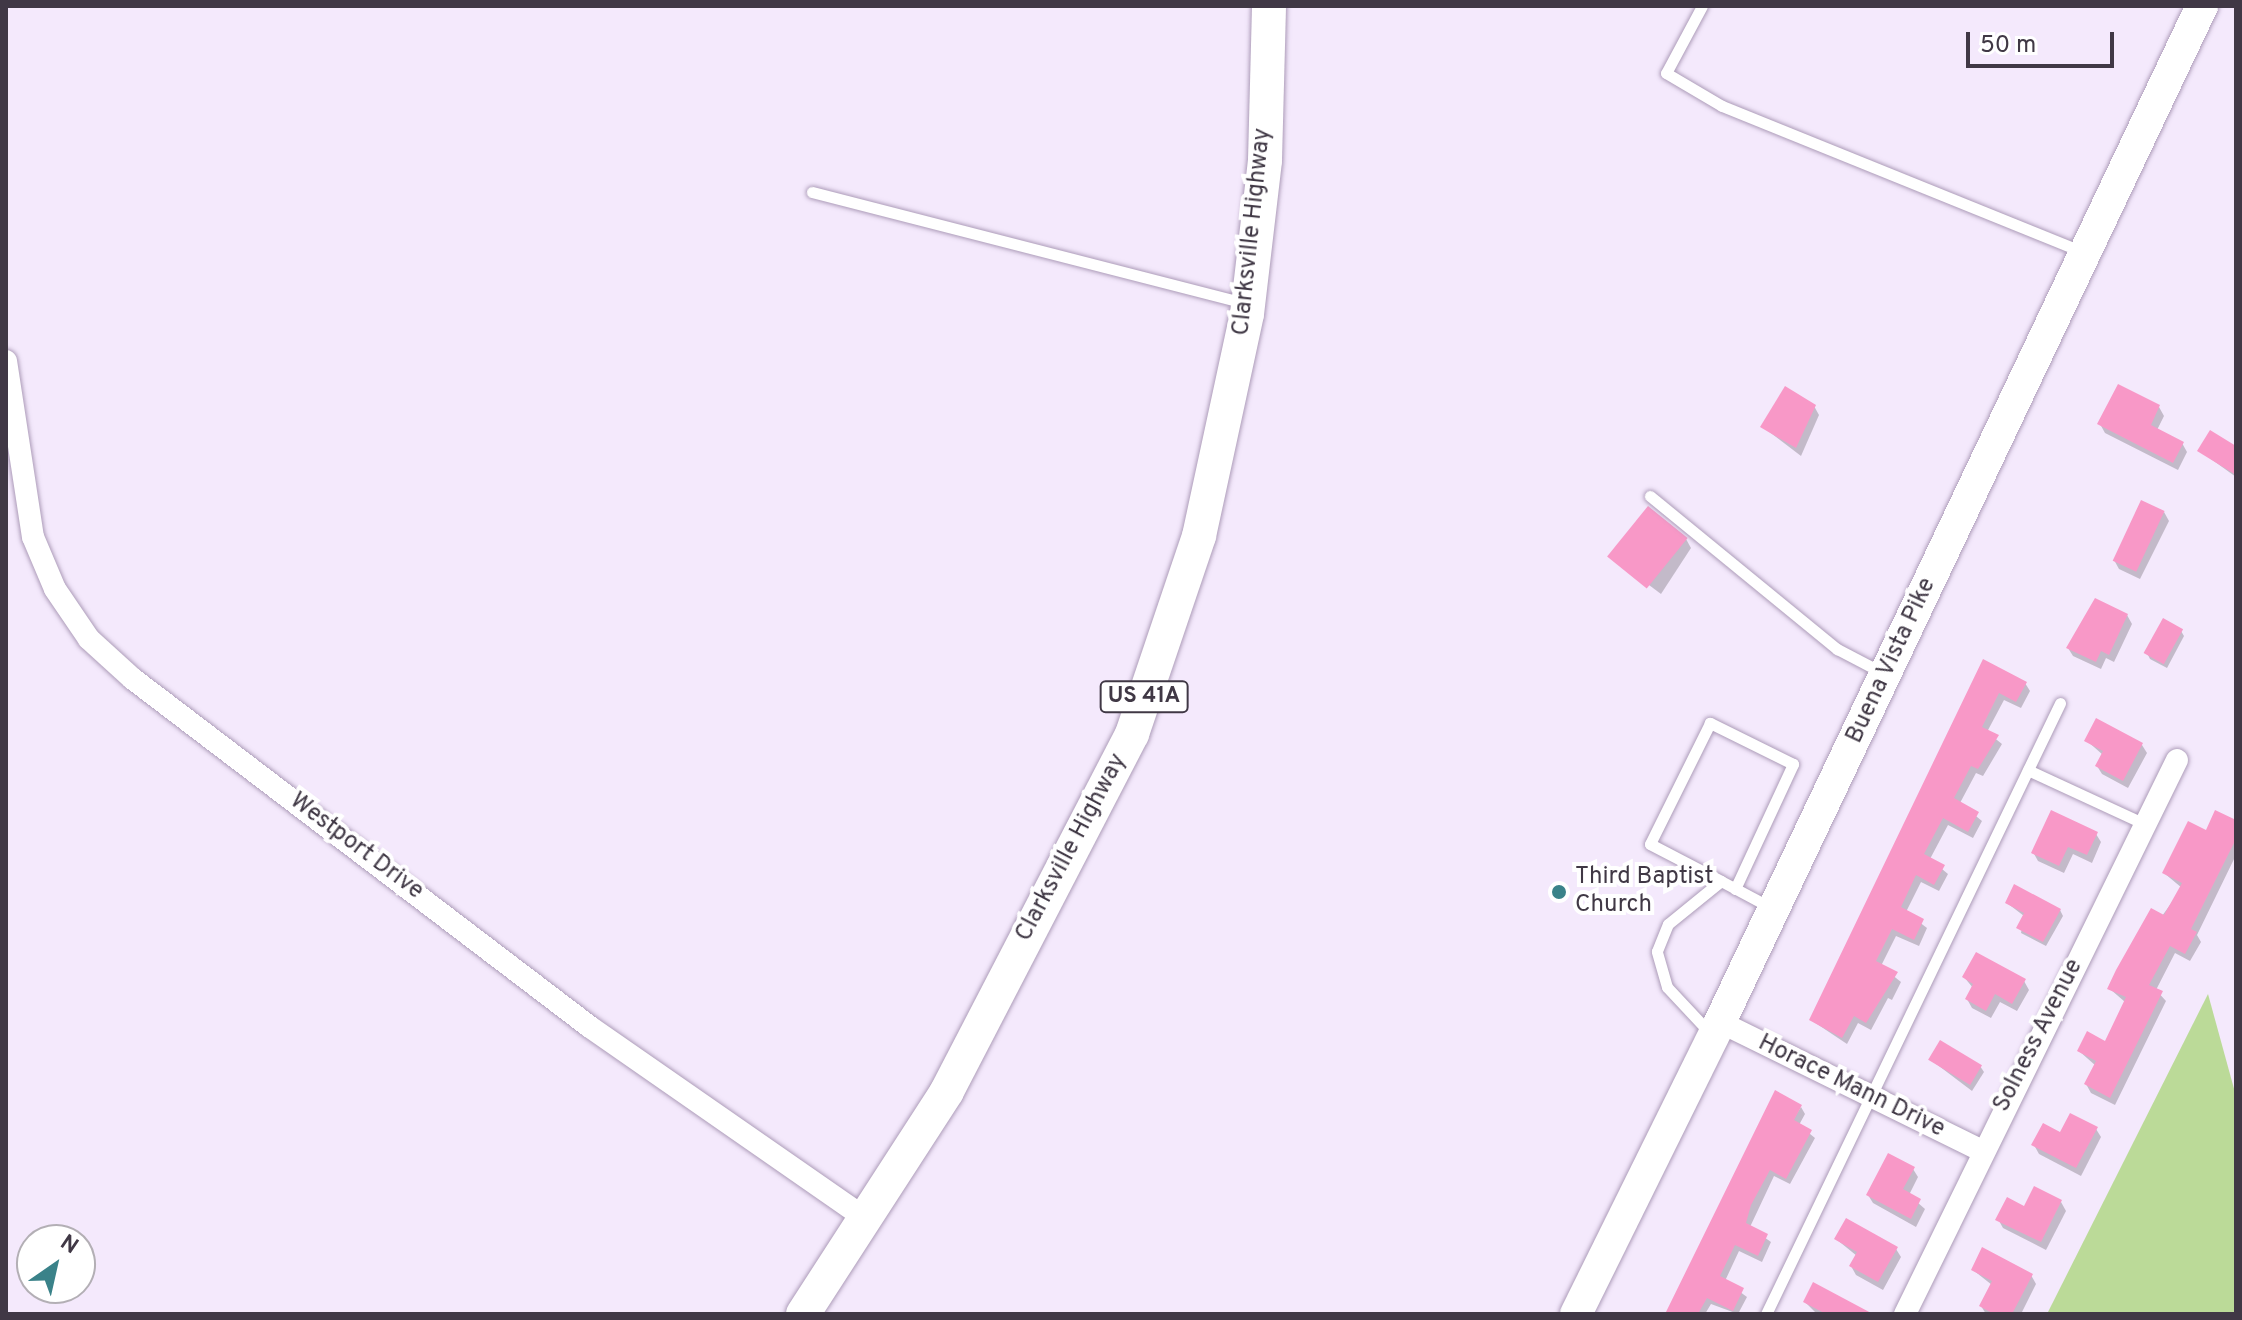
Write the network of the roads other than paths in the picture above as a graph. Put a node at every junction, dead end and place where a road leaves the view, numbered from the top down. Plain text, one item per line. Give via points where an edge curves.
1 (1269, 6) edge
2 (1702, 6) edge
3 (2202, 6) edge
4 (812, 192) dead end
5 (2085, 253) junction
6 (1248, 305) junction
7 (6, 361) edge
8 (1650, 496) dead end
9 (1885, 675) junction
10 (2060, 703) dead end
11 (2177, 760) dead end
12 (2028, 770) junction
13 (2145, 824) junction
14 (1721, 881) junction
15 (1735, 889) junction
16 (1774, 909) junction
17 (1717, 1029) junction
18 (1872, 1097) junction
19 (1982, 1151) junction
20 (868, 1220) junction
21 (803, 1314) edge
22 (1576, 1314) edge
23 (1766, 1314) edge
24 (1905, 1314) edge

1 - 6 main road, Clarksville Highway / US 41A via 1265,160
2 - 5 lane via 1666,73 1722,106
3 - 5 main road, Buena Vista Pike
4 - 6 lane
5 - 9 main road, Buena Vista Pike
6 - 20 main road, Clarksville Highway / US 41A via 1199,536 1132,734 947,1091
7 - 20 street, Westport Drive via 33,537 55,589 89,639 133,679 590,1027
8 - 9 lane via 1837,649
9 - 16 main road, Buena Vista Pike
10 - 12 lane
11 - 13 street, Solness Avenue
12 - 13 lane
12 - 18 lane
13 - 19 street, Solness Avenue
14 - 15 lane
14 - 15 lane via 1650,844 1710,723 1793,764
14 - 17 lane via 1668,924 1657,951 1667,987
15 - 16 lane
16 - 17 main road, Buena Vista Pike
17 - 18 street, Horace Mann Drive
17 - 22 main road, Buena Vista Pike
18 - 19 street, Horace Mann Drive
18 - 23 lane
19 - 24 street, Solness Avenue
20 - 21 main road, Clarksville Highway / US 41A

